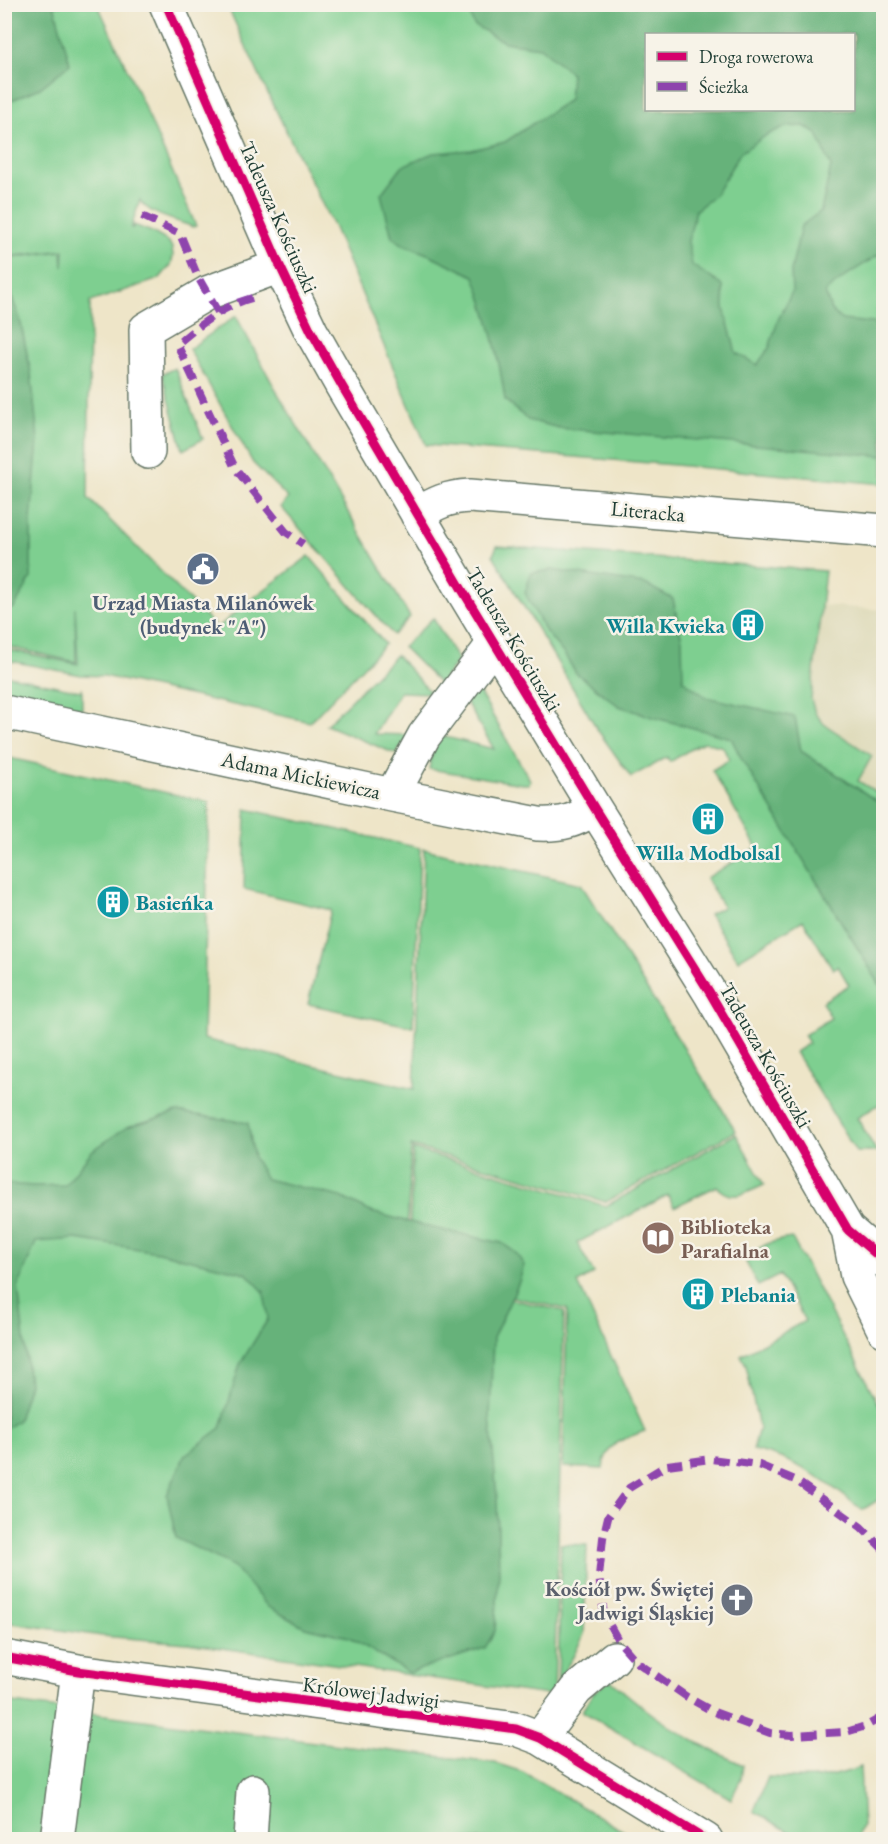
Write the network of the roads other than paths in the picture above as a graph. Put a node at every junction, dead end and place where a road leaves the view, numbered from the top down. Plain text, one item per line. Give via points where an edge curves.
1 (166, 4) edge
2 (280, 266) junction
3 (148, 452) dead end
4 (417, 514) junction
5 (884, 531) edge
6 (495, 642) junction
7 (4, 712) edge
8 (392, 795) junction
9 (595, 809) junction
10 (848, 1230) junction
11 (884, 1261) edge
12 (884, 1330) edge
13 (4, 1658) edge
14 (614, 1658) dead end
15 (78, 1671) junction
16 (540, 1738) junction
17 (253, 1791) dead end
18 (57, 1839) edge
19 (250, 1839) edge
20 (706, 1839) edge

1 - 2 street, Tadeusza Kościuszki
2 - 3 street via 207,293 146,329
2 - 4 street, Tadeusza Kościuszki via 311,331
4 - 5 street, Literacka via 451,497 470,496
4 - 6 street, Tadeusza Kościuszki
6 - 8 street via 424,736
6 - 9 street, Tadeusza Kościuszki
7 - 8 street, Adama Mickiewicza
8 - 9 street, Adama Mickiewicza via 538,824 574,820
9 - 10 street, Tadeusza Kościuszki via 710,993
10 - 11 street, Tadeusza Kościuszki
10 - 12 street, Tadeusza Kościuszki via 857,1276
13 - 15 street, Królowej Jadwigi
14 - 16 street via 576,1690
15 - 16 street, Królowej Jadwigi via 516,1729
15 - 18 street
16 - 20 street, Królowej Jadwigi
17 - 19 street

